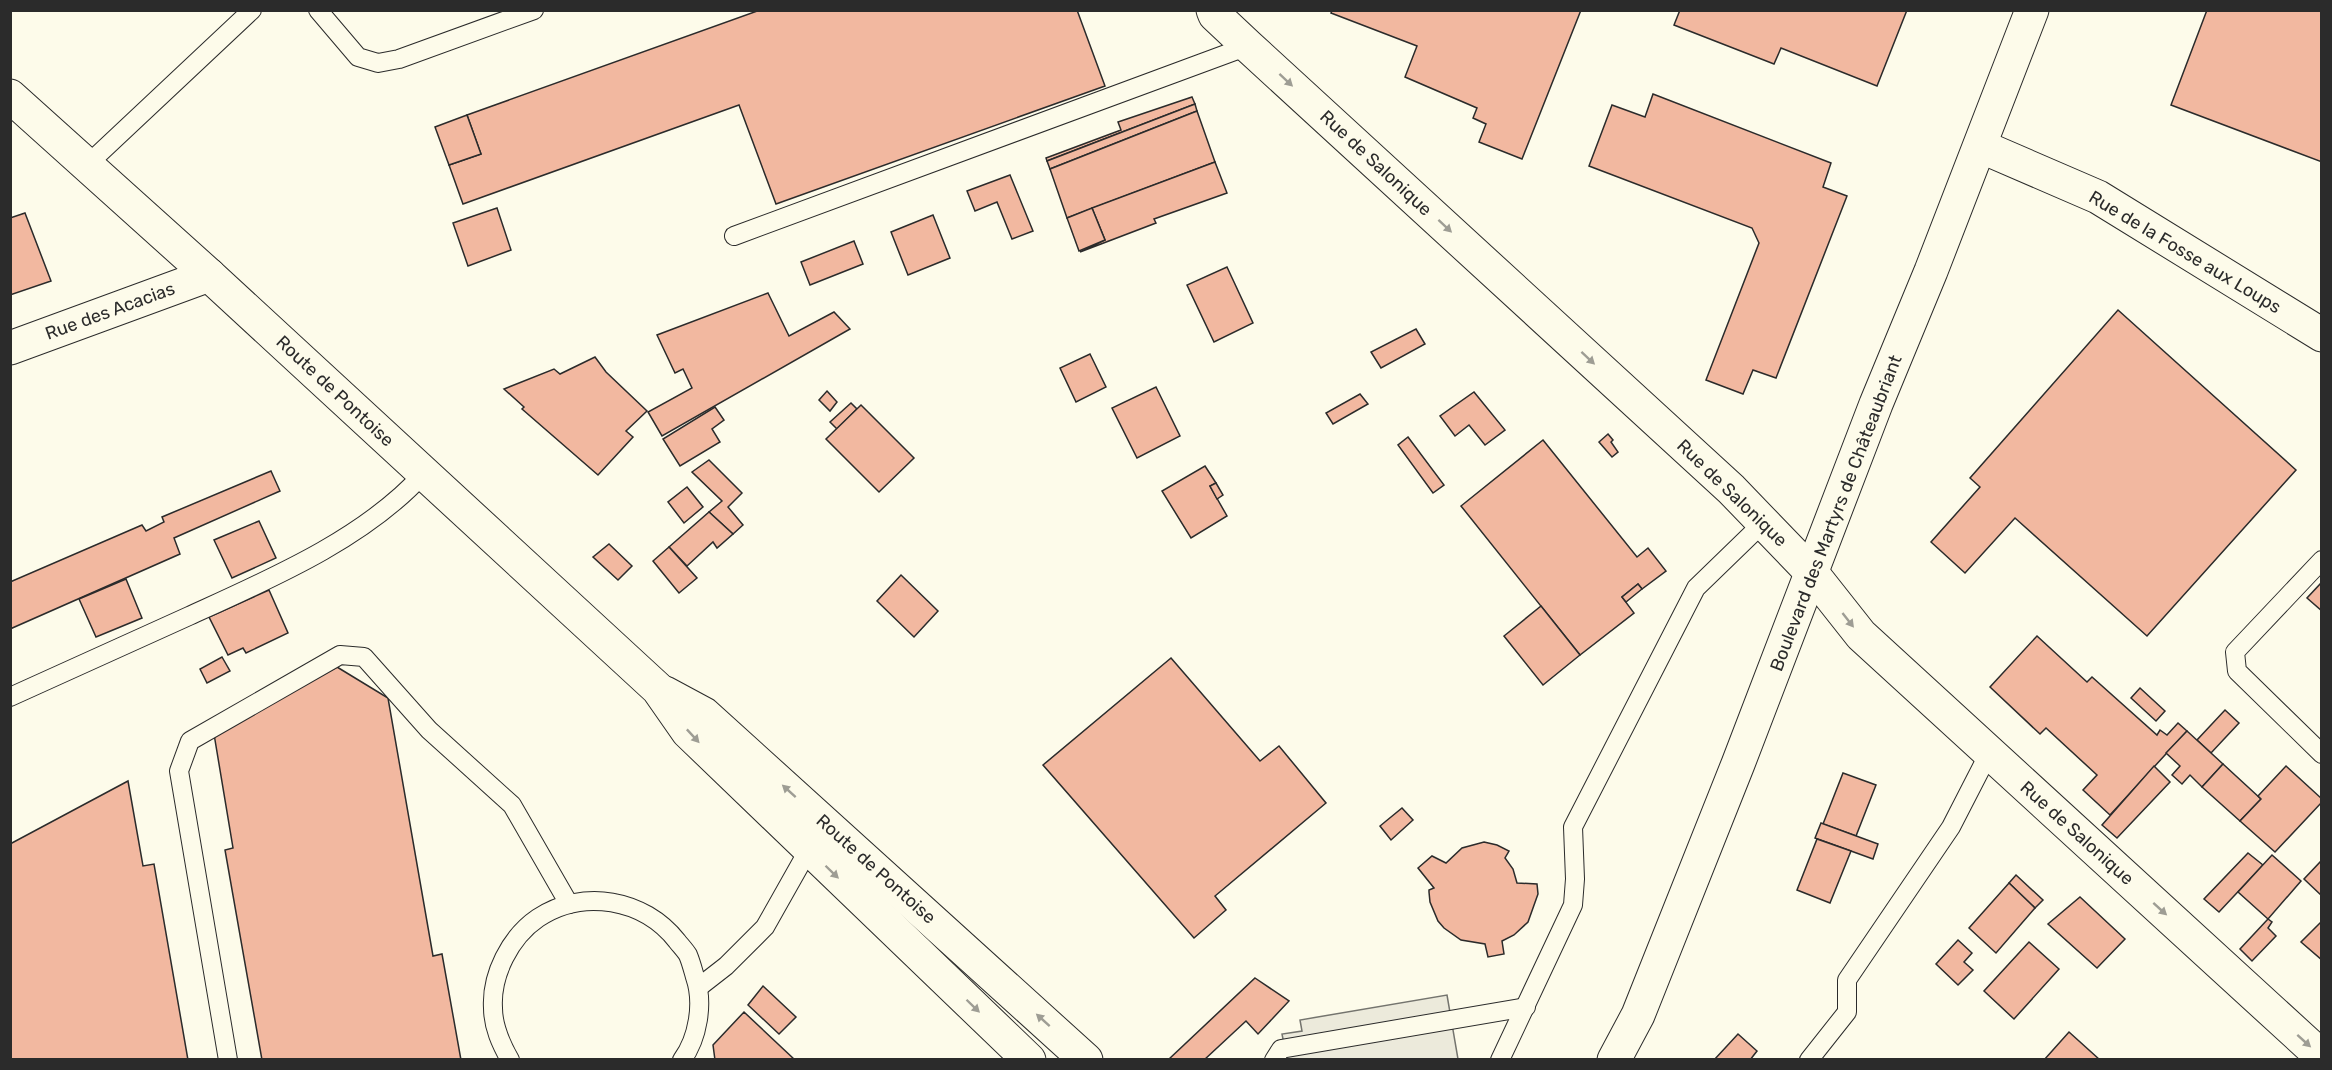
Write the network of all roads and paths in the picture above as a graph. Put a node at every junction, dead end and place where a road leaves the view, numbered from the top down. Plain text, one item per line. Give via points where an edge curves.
1 (252, 10) edge
2 (318, 10) edge
3 (534, 10) edge
4 (1213, 10) edge
5 (2032, 10) edge
6 (1248, 46) junction
7 (10, 96) edge
8 (1980, 146) junction
9 (87, 165) junction
10 (734, 236) dead end
11 (209, 275) junction
12 (2322, 335) edge
13 (10, 348) edge
14 (424, 473) junction
15 (1764, 523) junction
16 (2322, 560) edge
17 (1812, 573) junction
18 (658, 689) junction
19 (10, 697) edge
20 (1989, 753) junction
21 (2322, 754) edge
22 (809, 849) junction
23 (569, 904) junction
24 (699, 987) junction
25 (1526, 1008) junction
26 (1638, 1015) junction
27 (2322, 1057) edge
28 (228, 1059) edge
29 (510, 1059) edge
30 (682, 1059) edge
31 (1029, 1059) edge
32 (1086, 1059) edge
33 (1274, 1059) edge
34 (1500, 1059) edge
35 (1614, 1059) edge
36 (1630, 1059) edge
37 (1809, 1059) edge

1 - 9 lane
2 - 3 lane via 358,57 378,63
4 - 6 main road, Rue de Salonique
5 - 8 main road, Boulevard des Martyrs de Châteaubriant
6 - 10 lane
6 -> 15 main road, Rue de Salonique
7 - 9 main road, Route de Pontoise
8 - 12 main road, Rue de la Fosse aux Loups via 2098,197
8 - 17 main road, Boulevard des Martyrs de Châteaubriant
9 - 11 main road, Route de Pontoise
11 - 13 main road, Rue des Acacias
11 - 14 main road, Route de Pontoise
14 - 18 main road, Route de Pontoise
14 - 19 lane via 406,493 359,529 266,581
15 - 17 main road, Rue de Salonique
15 - 25 lane via 1696,588 1573,826 1573,905
16 - 21 lane via 2235,652 2237,671
17 -> 20 main road, Rue de Salonique via 1861,635
17 - 26 main road, Boulevard des Martyrs de Châteaubriant
18 -> 22 main road, Route de Pontoise via 688,732
32 -> 18 main road, Route de Pontoise via 704,714
20 -> 27 main road, Rue de Salonique
20 - 37 lane via 1951,827 1847,980 1847,1012
22 - 24 lane via 765,927
22 -> 31 main road, Route de Pontoise
23 - 24 lane via 603,900 647,914 666,927 688,954
23 - 28 lane via 512,805 429,730 364,657 340,655 190,741 179,771
23 - 29 lane via 537,918 512,942 497,974 492,1008 500,1042
24 - 30 lane via 698,1020
25 - 33 lane via 1281,1048
25 - 34 lane
26 - 35 main road, Boulevard des Martyrs de Châteaubriant
26 - 36 main road, Boulevard des Martyrs de Châteaubriant

